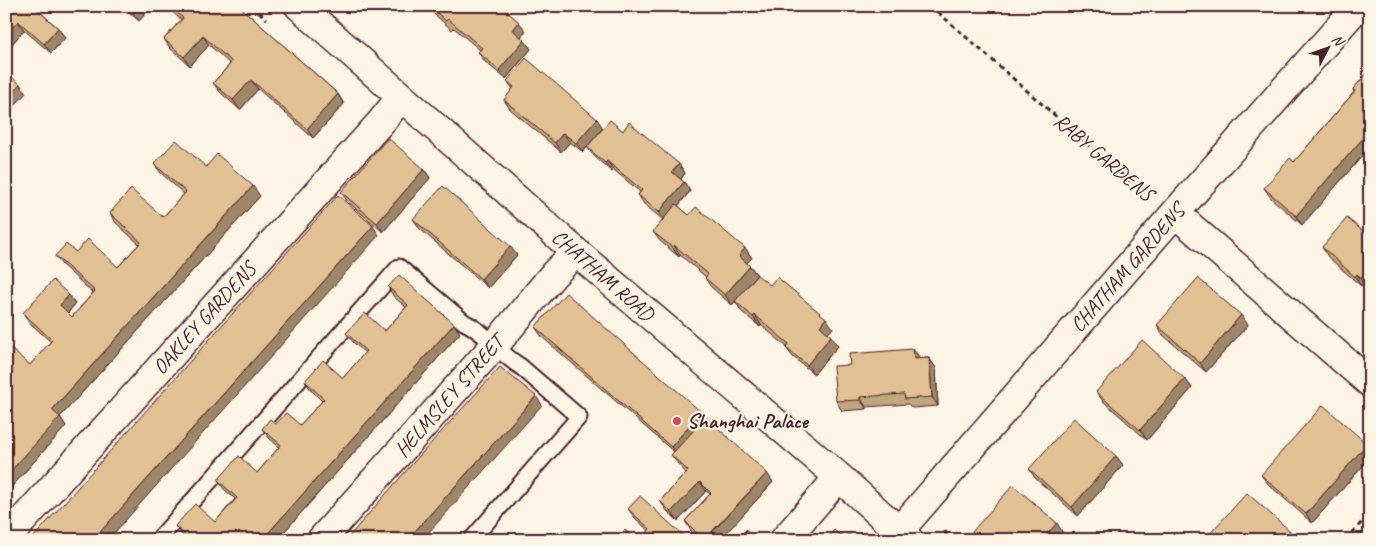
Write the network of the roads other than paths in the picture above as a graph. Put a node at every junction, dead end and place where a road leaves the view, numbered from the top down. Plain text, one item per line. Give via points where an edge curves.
1 (299, 6) edge
2 (1358, 6) edge
3 (401, 96) junction
4 (1175, 212) junction
5 (576, 252) junction
6 (495, 345) junction
7 (1370, 383) edge
8 (839, 477) junction
9 (904, 535) edge
10 (6, 539) edge
11 (158, 540) edge
12 (321, 540) edge
13 (471, 540) edge
14 (784, 540) edge

1 - 3 street, CHATHAM ROAD
2 - 4 street, CHATHAM GARDENS
3 - 5 street, CHATHAM ROAD
3 - 10 street, OAKLEY GARDENS
4 - 7 street, RABY GARDENS
4 - 9 street, CHATHAM GARDENS
5 - 6 street, HELMSLEY STREET
5 - 8 street, CHATHAM ROAD
6 - 11 lane via 399,267
6 - 12 street, HELMSLEY STREET
6 - 13 lane via 579,417
8 - 9 street, CHATHAM ROAD
8 - 14 street

